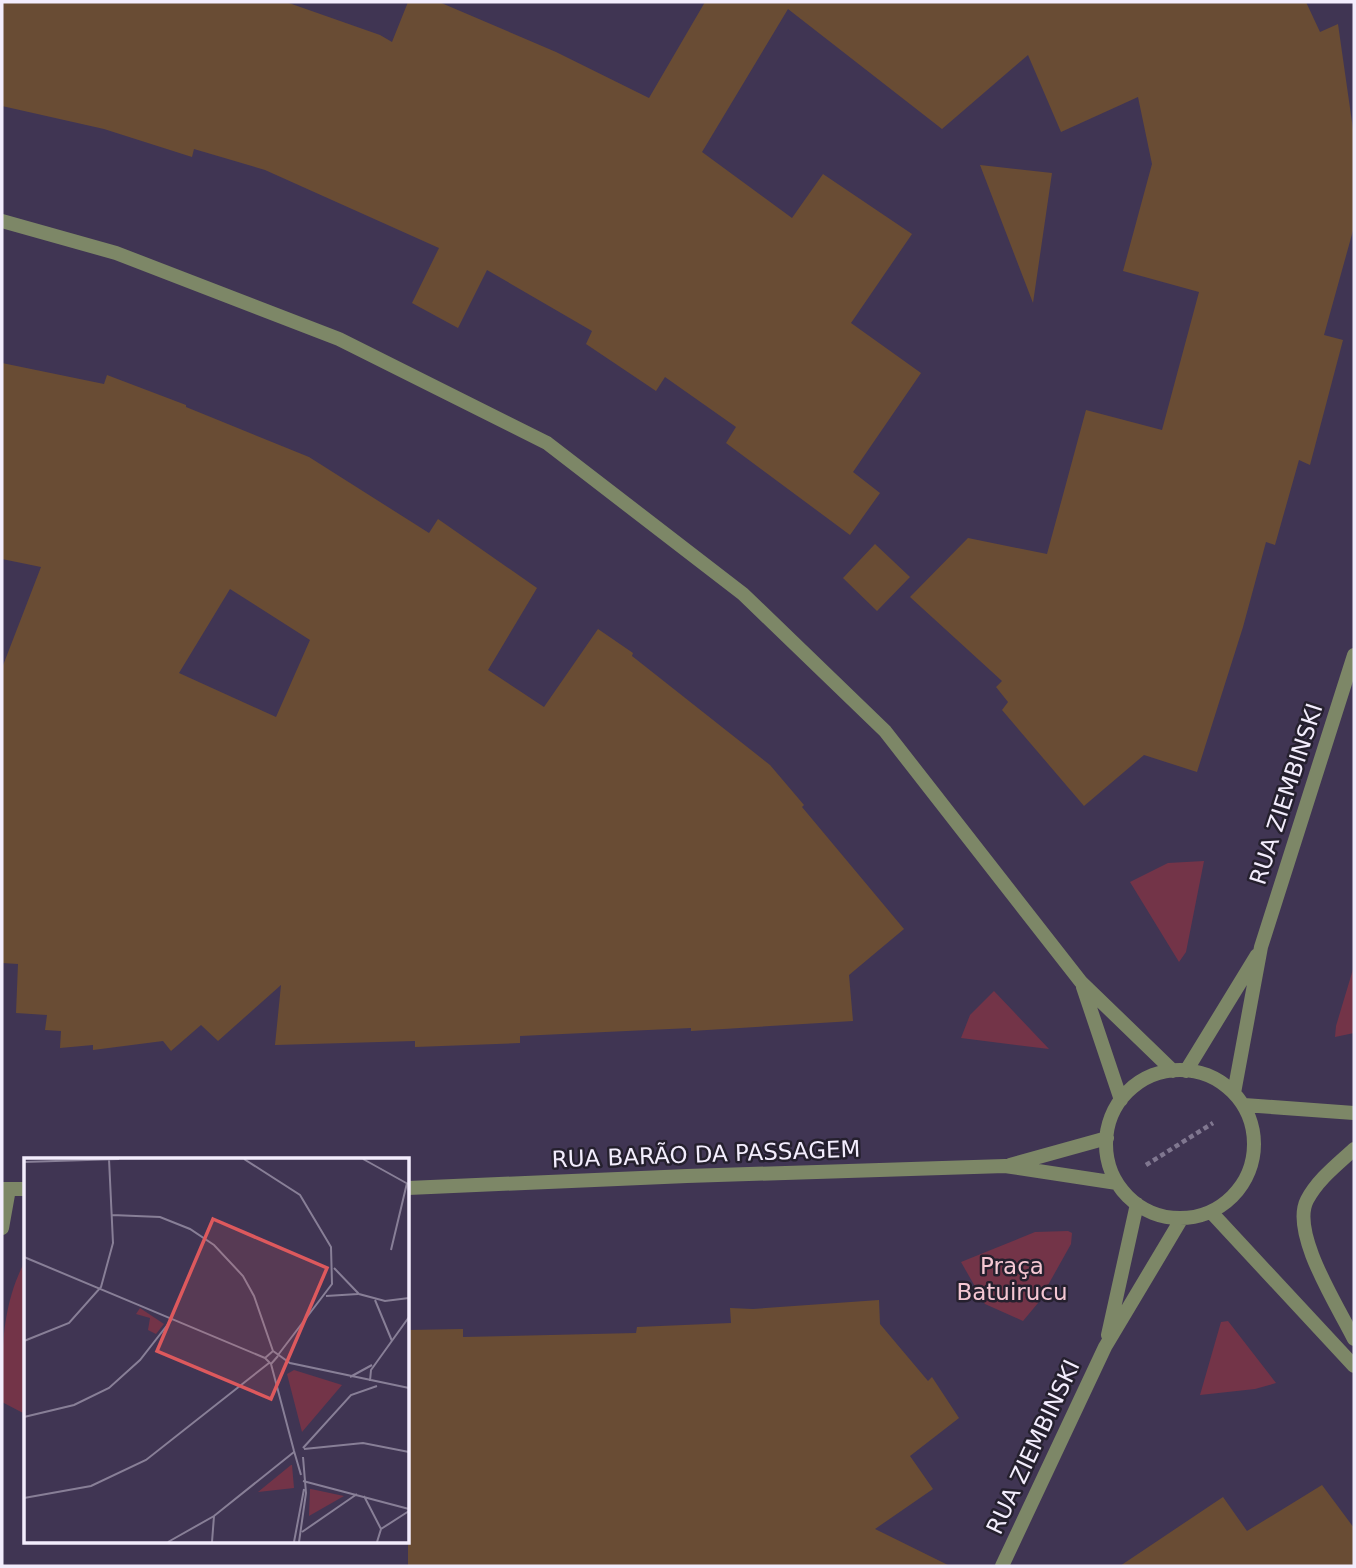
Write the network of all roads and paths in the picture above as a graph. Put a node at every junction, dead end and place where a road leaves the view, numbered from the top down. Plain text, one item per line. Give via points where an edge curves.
1 (2, 221) edge
2 (1354, 655) edge
3 (1261, 947) junction
4 (1081, 982) junction
5 (1180, 1071) junction
6 (1234, 1093) junction
7 (1121, 1100) junction
8 (1244, 1105) junction
9 (1354, 1113) edge
10 (1107, 1138) junction
11 (1354, 1149) edge
12 (1005, 1166) junction
13 (1117, 1183) junction
14 (410, 1188) edge
15 (6, 1189) edge
16 (24, 1189) edge
17 (1137, 1204) junction
18 (1211, 1212) junction
19 (1182, 1218) junction
20 (2, 1228) edge
21 (1354, 1339) edge
22 (1105, 1347) junction
23 (1354, 1366) edge
24 (1002, 1566) edge

1 - 4 street via 116,253 339,340 547,443 743,594 885,731
2 - 3 street, RUA ZIEMBINSKI
3 - 5 street, RUA ZIEMBINSKI
3 - 6 street, RUA ZIEMBINSKI
4 - 5 street
4 - 7 street
5 - 6 street via 1212,1077
5 - 7 street via 1144,1080
6 - 8 street
7 - 10 street
8 - 9 street
8 - 13 path
8 - 18 street via 1253,1128 1254,1151 1247,1178 1232,1198
10 - 12 street, RUA BARÃO DA PASSAGEM
10 - 13 street via 1106,1153
11 - 21 street via 1326,1173 1306,1202 1304,1227 1312,1260
12 - 13 street, RUA BARÃO DA PASSAGEM
12 - 14 street, RUA BARÃO DA PASSAGEM
13 - 17 street
15 - 16 street
15 - 20 street
17 - 19 street via 1158,1215
17 - 22 street, RUA ZIEMBINSKI
18 - 19 street
18 - 23 street
19 - 22 street, RUA ZIEMBINSKI
22 - 24 street, RUA ZIEMBINSKI

